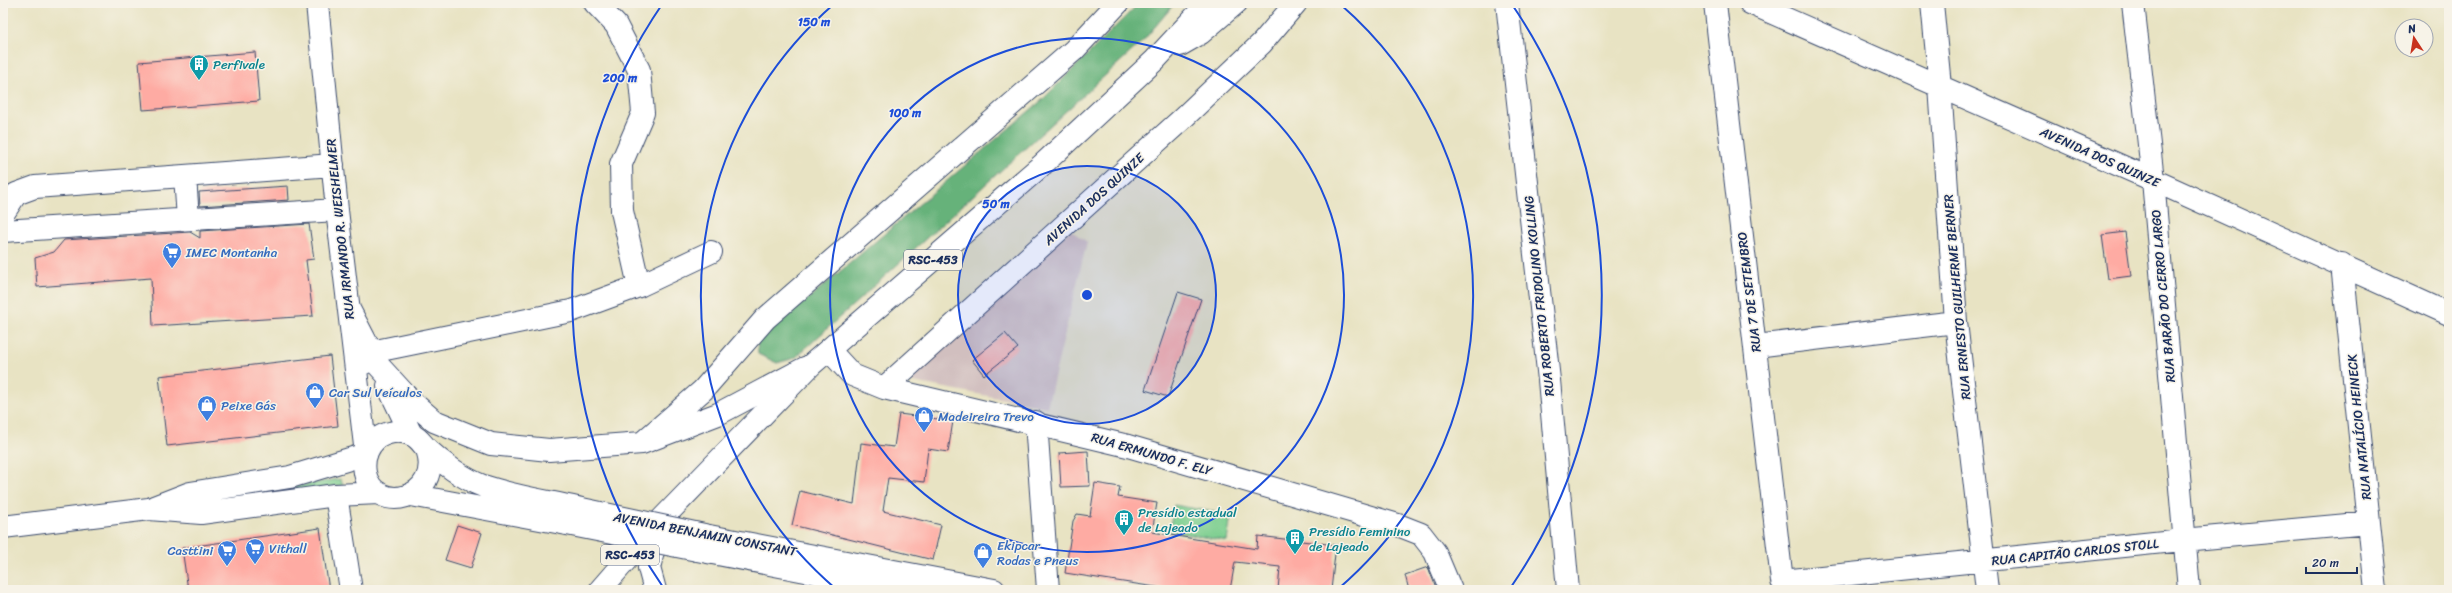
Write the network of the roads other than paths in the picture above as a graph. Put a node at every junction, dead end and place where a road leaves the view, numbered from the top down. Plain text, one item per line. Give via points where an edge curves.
1 (317, 3) edge
2 (596, 3) edge
3 (1118, 3) edge
4 (1208, 3) edge
5 (1236, 3) edge
6 (1296, 3) edge
7 (1507, 3) edge
8 (1715, 3) edge
9 (1750, 3) edge
10 (1932, 3) edge
11 (2133, 3) edge
12 (1155, 60) junction
13 (1940, 86) junction
14 (333, 166) junction
15 (185, 176) junction
16 (2153, 180) junction
17 (337, 210) junction
18 (3, 214) edge
19 (188, 219) junction
20 (3, 231) edge
21 (711, 252) dead end
22 (2342, 264) junction
23 (640, 286) junction
24 (350, 311) junction
25 (2449, 314) edge
26 (1956, 322) junction
27 (1756, 346) junction
28 (829, 350) junction
29 (375, 358) junction
30 (811, 365) junction
31 (356, 374) junction
32 (884, 388) junction
33 (1036, 422) junction
34 (468, 436) junction
35 (420, 441) junction
36 (642, 443) junction
37 (366, 454) junction
38 (290, 477) junction
39 (379, 493) junction
40 (336, 495) junction
41 (411, 496) junction
42 (296, 500) junction
43 (149, 509) junction
44 (572, 516) junction
45 (660, 521) junction
46 (2368, 523) junction
47 (3, 527) edge
48 (2183, 540) junction
49 (703, 543) junction
50 (1984, 562) junction
51 (1782, 581) joint
52 (351, 590) edge
53 (600, 590) edge
54 (655, 590) edge
55 (904, 590) edge
56 (994, 590) edge
57 (1048, 590) edge
58 (1451, 590) edge
59 (1568, 590) edge
60 (1987, 590) edge
61 (2189, 590) edge
62 (2376, 590) edge

1 - 14 main road, RUA IRMANDO R. WEISHELMER
2 - 23 main road via 616,25 639,70 643,113 621,164 622,211
3 - 36 main road via 1074,50 765,319 703,390
4 - 12 main road, RSC-453
5 - 12 main road via 1201,33
6 - 32 main road, AVENIDA DOS QUINZE via 1262,43 1181,120
7 - 59 main road, RUA ROBERTO FRIDOLINO KOLLING via 1548,372
8 - 27 main road, RUA 7 DE SETEMBRO
9 - 13 main road, AVENIDA DOS QUINZE
10 - 13 main road, RUA ERNESTO GUILHERME BERNER
11 - 16 main road, RUA BARÃO DO CERRO LARGO
12 - 28 main road, RSC-453 via 1042,165
13 - 16 main road, AVENIDA DOS QUINZE
13 - 26 main road, RUA ERNESTO GUILHERME BERNER
14 - 15 main road
14 - 17 main road, RUA IRMANDO R. WEISHELMER
15 - 18 main road via 35,187 16,194
15 - 19 main road
16 - 22 main road, AVENIDA DOS QUINZE
16 - 48 main road, RUA BARÃO DO CERRO LARGO
17 - 19 main road
17 - 24 main road, RUA IRMANDO R. WEISHELMER
19 - 20 main road
21 - 23 main road
22 - 25 main road, AVENIDA DOS QUINZE
22 - 46 main road, RUA NATALÍCIO HEINECK
23 - 29 main road via 571,311
24 - 29 main road
24 - 31 main road, RUA IRMANDO R. WEISHELMER
26 - 27 main road
26 - 50 main road, RUA ERNESTO GUILHERME BERNER
27 - 51 main road, RUA 7 DE SETEMBRO
28 - 30 main road, RSC-453
28 - 32 main road, RUA ERMUNDO F. ELY via 852,375
29 - 31 main road
29 - 34 main road via 411,401 434,421
29 - 35 main road
30 - 36 main road via 718,414
30 - 45 main road, RSC-453
31 - 37 main road, RUA IRMANDO R. WEISHELMER
32 - 33 main road, RUA ERMUNDO F. ELY
33 - 57 main road
33 - 58 main road, RUA ERMUNDO F. ELY via 1128,446 1421,534 1436,552
34 - 35 main road
34 - 36 main road via 491,444 549,450
35 - 37 main road via 400,432 389,432 371,444
35 - 41 main road via 431,459 427,481
35 - 44 main road, AVENIDA BENJAMIN CONSTANT via 456,472 482,486
37 - 38 main road
37 - 39 main road via 366,476
38 - 42 main road
38 - 43 main road via 190,493
39 - 40 main road
39 - 41 main road via 389,497
40 - 42 main road
40 - 52 main road
41 - 44 main road, AVENIDA BENJAMIN CONSTANT
42 - 43 main road via 201,513
43 - 47 main road
44 - 49 main road, AVENIDA BENJAMIN CONSTANT, bridge
45 - 53 main road, RSC-453
45 - 54 main road via 649,568
46 - 48 main road, RUA CAPITÃO CARLOS STOLL
46 - 62 main road, RUA NATALÍCIO HEINECK
48 - 50 main road, RUA CAPITÃO CARLOS STOLL
48 - 61 main road, RUA BARÃO DO CERRO LARGO
49 - 55 main road, AVENIDA BENJAMIN CONSTANT
49 - 56 main road, AVENIDA BENJAMIN CONSTANT
50 - 51 main road, RUA CAPITÃO CARLOS STOLL
50 - 60 main road, RUA ERNESTO GUILHERME BERNER

